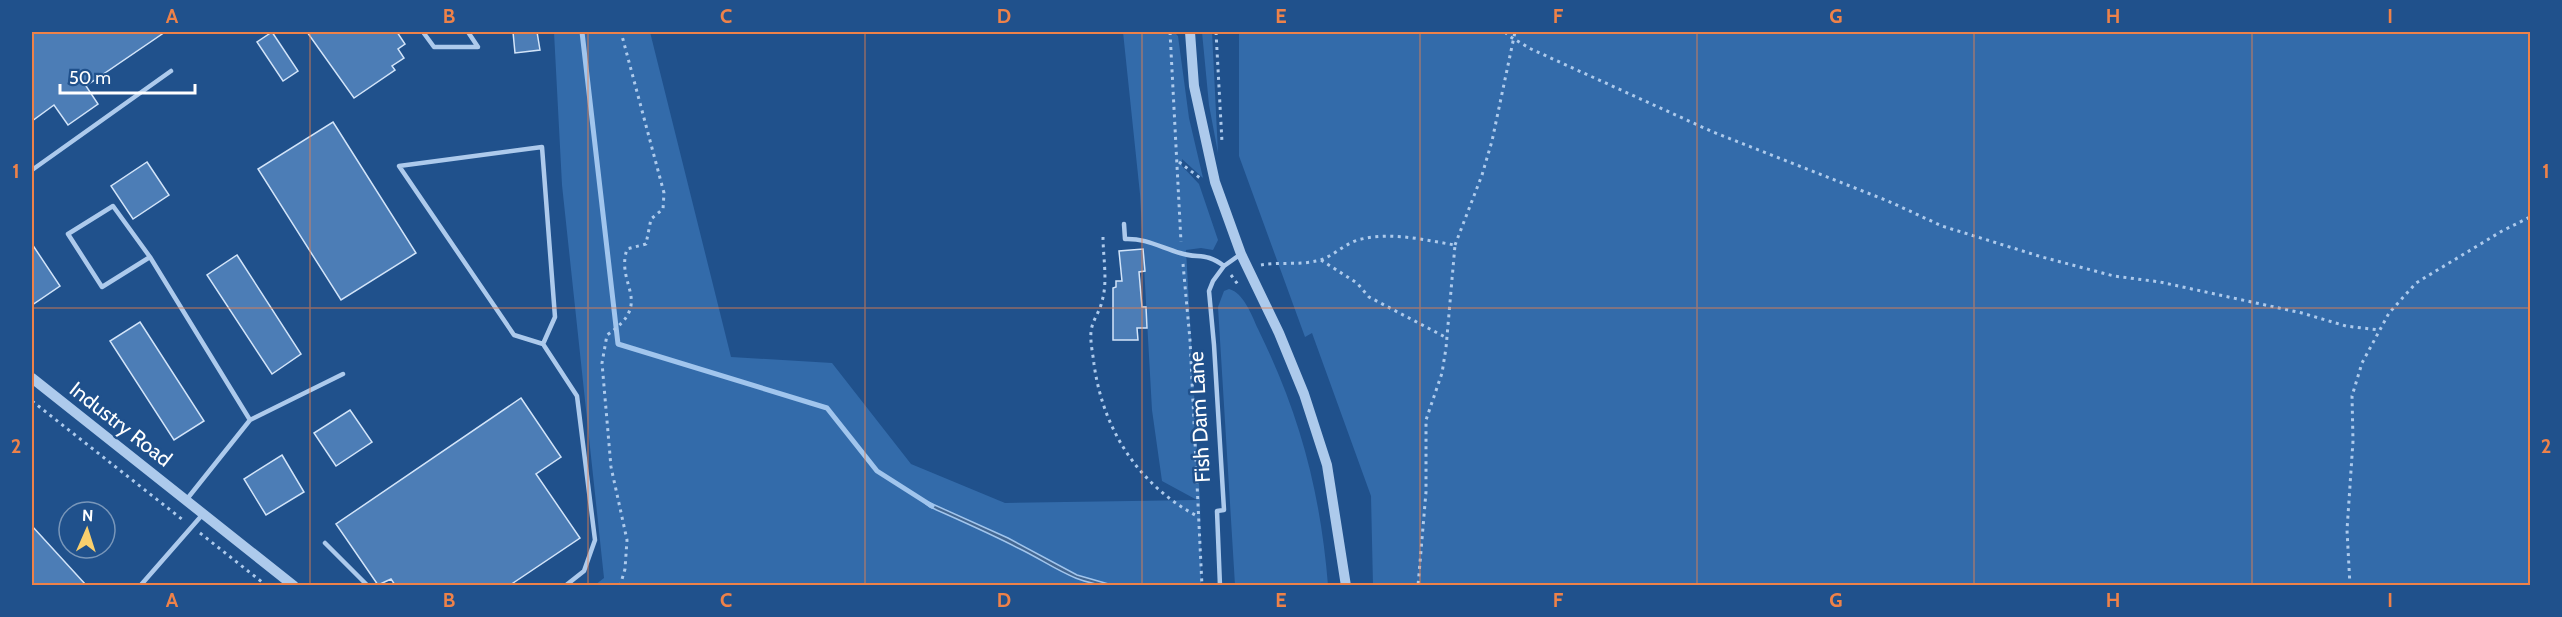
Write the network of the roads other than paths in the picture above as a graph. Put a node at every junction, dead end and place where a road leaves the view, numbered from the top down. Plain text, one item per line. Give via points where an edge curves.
1 (423, 32) edge
2 (468, 32) edge
3 (1190, 32) edge
4 (171, 71) dead end
5 (32, 170) edge
6 (1124, 224) dead end
7 (1241, 254) junction
8 (150, 257) junction
9 (1224, 266) junction
10 (543, 344) junction
11 (343, 374) dead end
12 (32, 378) edge
13 (250, 420) junction
14 (186, 500) junction
15 (203, 514) junction
16 (325, 543) dead end
17 (140, 585) edge
18 (294, 585) edge
19 (368, 585) edge
20 (565, 585) edge
21 (1220, 585) edge
22 (1346, 585) edge

1 - 2 lane via 434,47 478,47
3 - 7 street via 1194,86 1215,182
4 - 5 lane
6 - 9 lane via 1125,239 1140,238 1182,254 1207,255
7 - 9 lane, Fish Dam Lane
7 - 22 street via 1280,333 1328,465
8 - 8 lane via 113,206 68,234 102,287
8 - 13 lane
9 - 21 lane, Fish Dam Lane via 1213,281 1208,299 1224,510 1217,511
10 - 10 lane via 514,334 399,166 542,147 555,317
10 - 20 lane via 577,396 596,540 584,571
11 - 13 lane
12 - 14 street, Industry Road
13 - 14 lane
14 - 15 street, Industry Road
15 - 17 lane
15 - 18 street, Industry Road
16 - 19 lane

